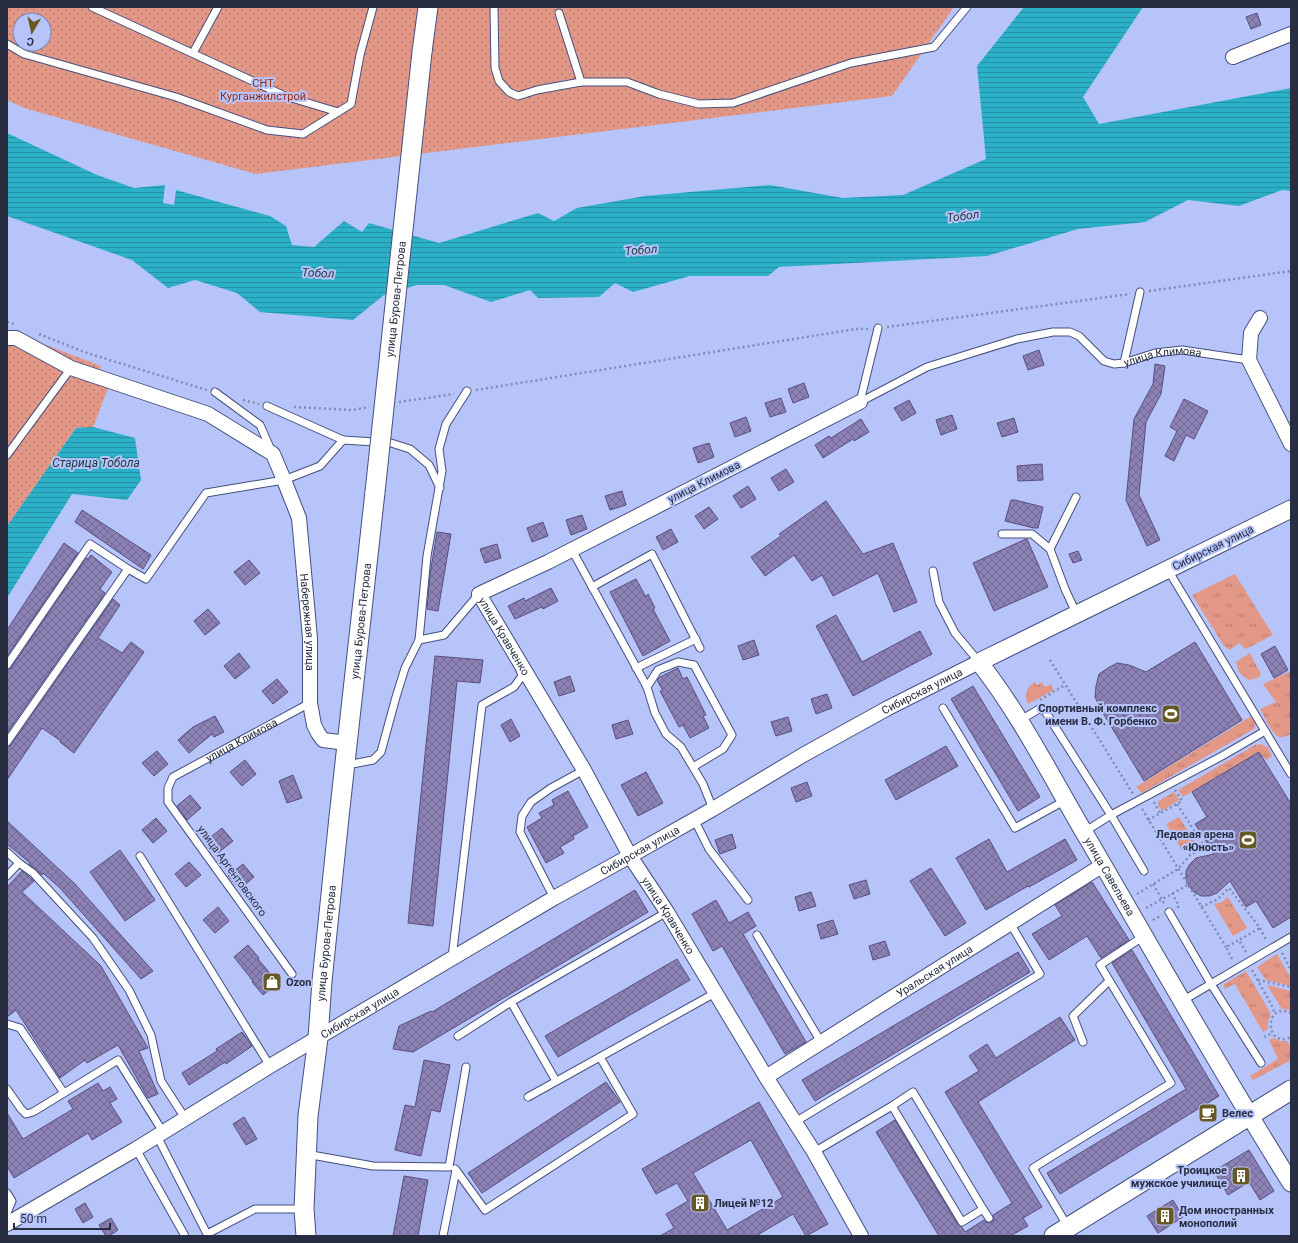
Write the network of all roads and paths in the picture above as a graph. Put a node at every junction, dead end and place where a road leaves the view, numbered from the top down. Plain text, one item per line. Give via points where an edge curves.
1 (92, 7) edge
2 (218, 7) edge
3 (372, 7) edge
4 (428, 7) edge
5 (494, 7) edge
6 (967, 7) edge
7 (559, 13) dead end
8 (1291, 34) edge
9 (7, 44) edge
10 (193, 53) junction
11 (1233, 57) dead end
12 (581, 82) junction
13 (338, 112) junction
14 (1291, 271) edge
15 (1140, 292) junction
16 (1260, 318) dead end
17 (7, 322) edge
18 (14, 325) dead end
19 (878, 328) junction
20 (36, 333) dead end
21 (7, 338) edge
22 (1250, 360) junction
23 (1124, 364) junction
24 (71, 368) junction
25 (215, 392) joint
26 (467, 392) junction
27 (237, 398) dead end
28 (860, 402) junction
29 (391, 404) dead end
30 (267, 406) joint
31 (376, 406) dead end
32 (290, 407) dead end
33 (343, 440) junction
34 (1291, 444) edge
35 (273, 454) junction
36 (7, 456) edge
37 (284, 480) junction
38 (440, 488) junction
39 (1076, 497) dead end
40 (1291, 509) edge
41 (1002, 534) dead end
42 (1050, 549) junction
43 (572, 550) junction
44 (128, 569) junction
45 (1168, 570) junction
46 (933, 571) dead end
47 (592, 587) junction
48 (479, 594) junction
49 (1077, 615) junction
50 (696, 639) junction
51 (419, 640) junction
52 (700, 648) dead end
53 (517, 657) junction
54 (1050, 660) dead end
55 (980, 662) junction
56 (7, 665) edge
57 (636, 668) junction
58 (1065, 686) junction
59 (647, 687) junction
60 (1039, 701) dead end
61 (310, 704) junction
62 (943, 708) dead end
63 (1019, 721) junction
64 (1265, 730) junction
65 (7, 742) edge
66 (347, 743) junction
67 (344, 765) junction
68 (693, 767) junction
69 (584, 770) junction
70 (1291, 774) edge
71 (173, 777) joint
72 (1169, 792) dead end
73 (1134, 796) dead end
74 (1159, 798) dead end
75 (1066, 800) junction
76 (1154, 802) junction
77 (1177, 804) junction
78 (713, 809) junction
79 (1160, 813) junction
80 (1111, 815) junction
81 (694, 820) junction
82 (1148, 820) junction
83 (1084, 832) junction
84 (7, 852) edge
85 (140, 856) dead end
86 (630, 856) junction
87 (19, 863) junction
88 (1103, 865) junction
89 (1178, 869) junction
90 (1144, 871) dead end
91 (7, 876) edge
92 (1153, 884) junction
93 (1188, 885) junction
94 (1172, 893) junction
95 (1137, 894) dead end
96 (554, 898) junction
97 (1162, 899) junction
98 (748, 900) dead end
99 (1201, 907) junction
100 (1146, 908) dead end
101 (667, 912) junction
102 (1169, 912) junction
103 (1010, 924) junction
104 (1260, 928) junction
105 (757, 935) dead end
106 (1144, 936) junction
107 (1291, 936) edge
108 (1239, 940) junction
109 (1267, 941) dead end
110 (1226, 947) junction
111 (1280, 951) dead end
112 (1246, 952) dead end
113 (452, 958) junction
114 (1232, 959) dead end
115 (1251, 968) dead end
116 (1291, 970) edge
117 (292, 974) dead end
118 (1258, 980) junction
119 (1109, 981) junction
120 (1211, 984) junction
121 (1291, 987) edge
122 (715, 993) junction
123 (1182, 1001) junction
124 (511, 1002) junction
125 (1291, 1013) edge
126 (1275, 1014) junction
127 (7, 1024) edge
128 (1272, 1033) junction
129 (458, 1036) dead end
130 (1264, 1037) dead end
131 (318, 1038) junction
132 (1291, 1038) edge
133 (821, 1042) junction
134 (1082, 1042) dead end
135 (600, 1057) junction
136 (1261, 1063) dead end
137 (270, 1066) junction
138 (466, 1067) dead end
139 (766, 1077) junction
140 (556, 1081) junction
141 (7, 1089) edge
142 (1291, 1090) edge
143 (64, 1093) junction
144 (528, 1097) dead end
145 (892, 1106) junction
146 (1249, 1116) junction
147 (185, 1118) junction
148 (795, 1122) junction
149 (160, 1134) junction
150 (136, 1149) junction
151 (814, 1152) junction
152 (306, 1153) junction
153 (452, 1169) junction
154 (1291, 1183) edge
155 (7, 1193) edge
156 (304, 1209) junction
157 (983, 1209) junction
158 (7, 1213) edge
159 (989, 1218) dead end
160 (7, 1224) edge
161 (1061, 1232) edge
162 (185, 1236) edge
163 (306, 1236) edge
164 (443, 1236) edge
165 (861, 1236) edge

1 - 10 lane
2 - 10 lane
3 - 13 lane via 351,104
4 - 66 main road, улица Бурова-Петрова, bridge
5 - 12 lane via 495,68 499,81 509,92 518,96
6 - 12 lane via 934,47 851,63 733,103 699,104 659,94 627,82
7 - 12 lane
8 - 11 street
9 - 13 lane via 24,54 176,97 267,130 303,134
10 - 13 lane via 285,96
14 - 15 path
15 - 19 path
15 - 23 lane, улица Климова
16 - 22 street via 1251,333
17 - 18 path
19 - 26 path
19 - 28 lane
20 - 25 path via 87,353
21 - 24 street via 16,338
22 - 23 lane, улица Климова via 1182,350 1155,353
22 - 34 street
23 - 28 lane via 1104,361 1079,336 1070,332 1053,332 1017,339 927,367
24 - 35 street via 208,414
24 - 36 lane
25 - 35 lane via 260,425
26 - 29 path
26 - 38 lane via 446,424 439,449 442,471
27 - 30 path
28 - 43 street, улица Климова
30 - 33 lane
31 - 32 path via 353,410
33 - 37 lane via 320,466
33 - 38 lane via 391,442 410,449 429,465
35 - 37 street, Набережная улица
37 - 44 lane via 206,493 146,579
37 - 61 street, Набережная улица via 299,518 310,638
38 - 51 lane via 427,556
39 - 42 lane
40 - 45 street, Сибирская улица
41 - 42 lane via 1032,534
42 - 49 lane
43 - 47 lane
43 - 48 street, улица Климова
44 - 56 lane via 90,544
44 - 65 lane
45 - 49 street, Сибирская улица
45 - 64 lane
46 - 55 lane, улица Савельева via 942,608 955,633
47 - 50 lane via 652,554
47 - 57 lane
48 - 51 lane via 444,635
48 - 53 street, улица Кравченко
49 - 55 street, Сибирская улица
50 - 52 lane
50 - 57 lane
51 - 67 lane via 405,668 381,752 373,760
53 - 69 street, улица Кравченко
53 - 113 lane via 522,676 514,688 482,705
54 - 58 path
55 - 63 street, улица Савельева
55 - 78 street, Сибирская улица via 882,711
57 - 59 lane
58 - 60 path
58 - 73 path
59 - 68 lane via 655,713 666,734 681,747
59 - 68 lane via 658,670 678,662 694,665 732,735 723,749
61 - 66 street, Набережная улица via 316,729 324,740
61 - 71 lane, улица Климова
62 - 75 lane via 1015,828
63 - 75 street, улица Савельева
63 - 80 lane via 1039,708 1045,711
64 - 70 lane
64 - 80 lane
66 - 67 main road, улица Бурова-Петрова
67 - 131 main road, улица Бурова-Петрова
68 - 78 lane
69 - 86 street, улица Кравченко
69 - 96 lane via 531,802 522,816 520,832
71 - 117 lane, улица Аргентовского via 168,788 168,802
72 - 77 path via 1174,789 1182,801
74 - 76 path
75 - 83 street, улица Савельева
76 - 79 path
76 - 82 path via 1141,808
77 - 79 path
77 - 89 path via 1206,849 1191,854
78 - 81 street, Сибирская улица
79 - 82 path
80 - 83 lane
80 - 90 lane
81 - 86 street, Сибирская улица
81 - 98 lane via 709,849
82 - 89 path
83 - 88 street, улица Савельева
84 - 87 lane
85 - 137 lane
86 - 96 street, Сибирская улица
86 - 101 street, улица Кравченко
87 - 91 lane
87 - 147 lane via 33,873 93,938 129,990 151,1035 161,1081
88 - 103 street, Уральская улица
88 - 106 street, улица Савельева
89 - 92 path
89 - 93 path
92 - 95 path
92 - 97 path
93 - 94 path
93 - 99 path
94 - 97 path
94 - 102 path via 1179,906
96 - 113 street, Сибирская улица
97 - 100 path
97 - 102 path
99 - 104 path via 1218,899 1229,888
99 - 110 path
101 - 122 street, улица Кравченко
101 - 124 lane
102 - 120 lane
103 - 133 street, Уральская улица
103 - 148 lane via 1040,974
104 - 108 path
104 - 109 path
105 - 133 lane
106 - 119 lane via 1100,965
106 - 123 street, улица Савельева
107 - 120 lane
108 - 110 path
108 - 112 path
110 - 114 path
111 - 116 path
113 - 131 street, Сибирская улица
115 - 118 path
118 - 121 path
118 - 126 path
119 - 134 lane via 1073,1016
119 - 161 lane via 1171,1083 1033,1168
120 - 123 lane
120 - 136 lane
122 - 135 lane
122 - 139 street, улица Кравченко
123 - 146 street, улица Савельева
124 - 129 lane
124 - 140 lane
125 - 126 path via 1283,1011
126 - 128 path via 1270,1021
127 - 143 lane via 20,1028
128 - 130 path
128 - 132 path via 1278,1038
131 - 137 street, Сибирская улица
131 - 152 main road, улица Бурова-Петрова
133 - 139 street, Уральская улица
135 - 140 lane
135 - 153 lane via 633,1114 485,1210
137 - 147 street, Сибирская улица
138 - 153 lane
139 - 148 street, улица Кравченко
140 - 144 lane
141 - 143 lane via 26,1114
142 - 146 main road
143 - 149 lane via 118,1060
145 - 151 lane
145 - 157 lane via 962,1222
145 - 157 lane via 913,1092
146 - 154 street, улица Савельева
146 - 161 main road
147 - 149 street, Сибирская улица
148 - 151 street, улица Кравченко
149 - 150 street, Сибирская улица
149 - 156 lane via 206,1234 255,1209
150 - 160 street, Сибирская улица
150 - 162 lane
151 - 165 street, улица Кравченко
152 - 153 lane via 373,1166
152 - 156 main road, улица Бурова-Петрова
153 - 164 lane
155 - 158 lane via 12,1201
156 - 163 main road, улица Бурова-Петрова
157 - 159 lane

